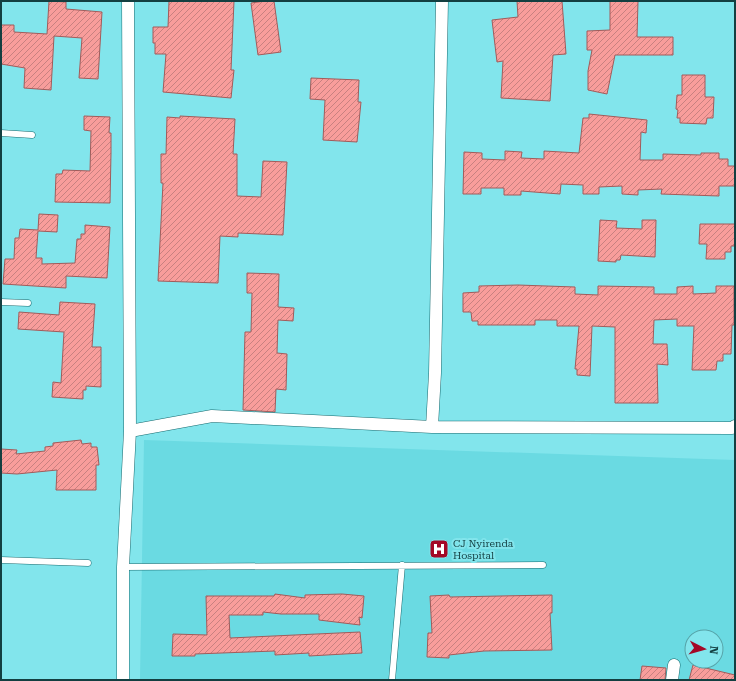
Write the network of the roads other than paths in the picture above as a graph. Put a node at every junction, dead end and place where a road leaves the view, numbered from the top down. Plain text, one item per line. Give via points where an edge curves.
1 (128, 1) edge
2 (442, 1) edge
3 (1, 133) edge
4 (32, 135) dead end
5 (1, 302) edge
6 (28, 303) dead end
7 (735, 426) edge
8 (432, 427) junction
9 (130, 431) junction
10 (1, 560) edge
11 (88, 563) dead end
12 (402, 565) junction
13 (543, 565) dead end
14 (123, 567) junction
15 (674, 665) dead end
16 (123, 680) edge
17 (392, 680) edge
18 (672, 680) edge

1 - 9 street
2 - 8 street via 436,373
3 - 4 lane
5 - 6 lane
7 - 8 street
8 - 9 street via 212,416
9 - 14 street
10 - 11 lane
12 - 13 lane
12 - 14 lane
12 - 17 lane
14 - 16 street
15 - 18 street

